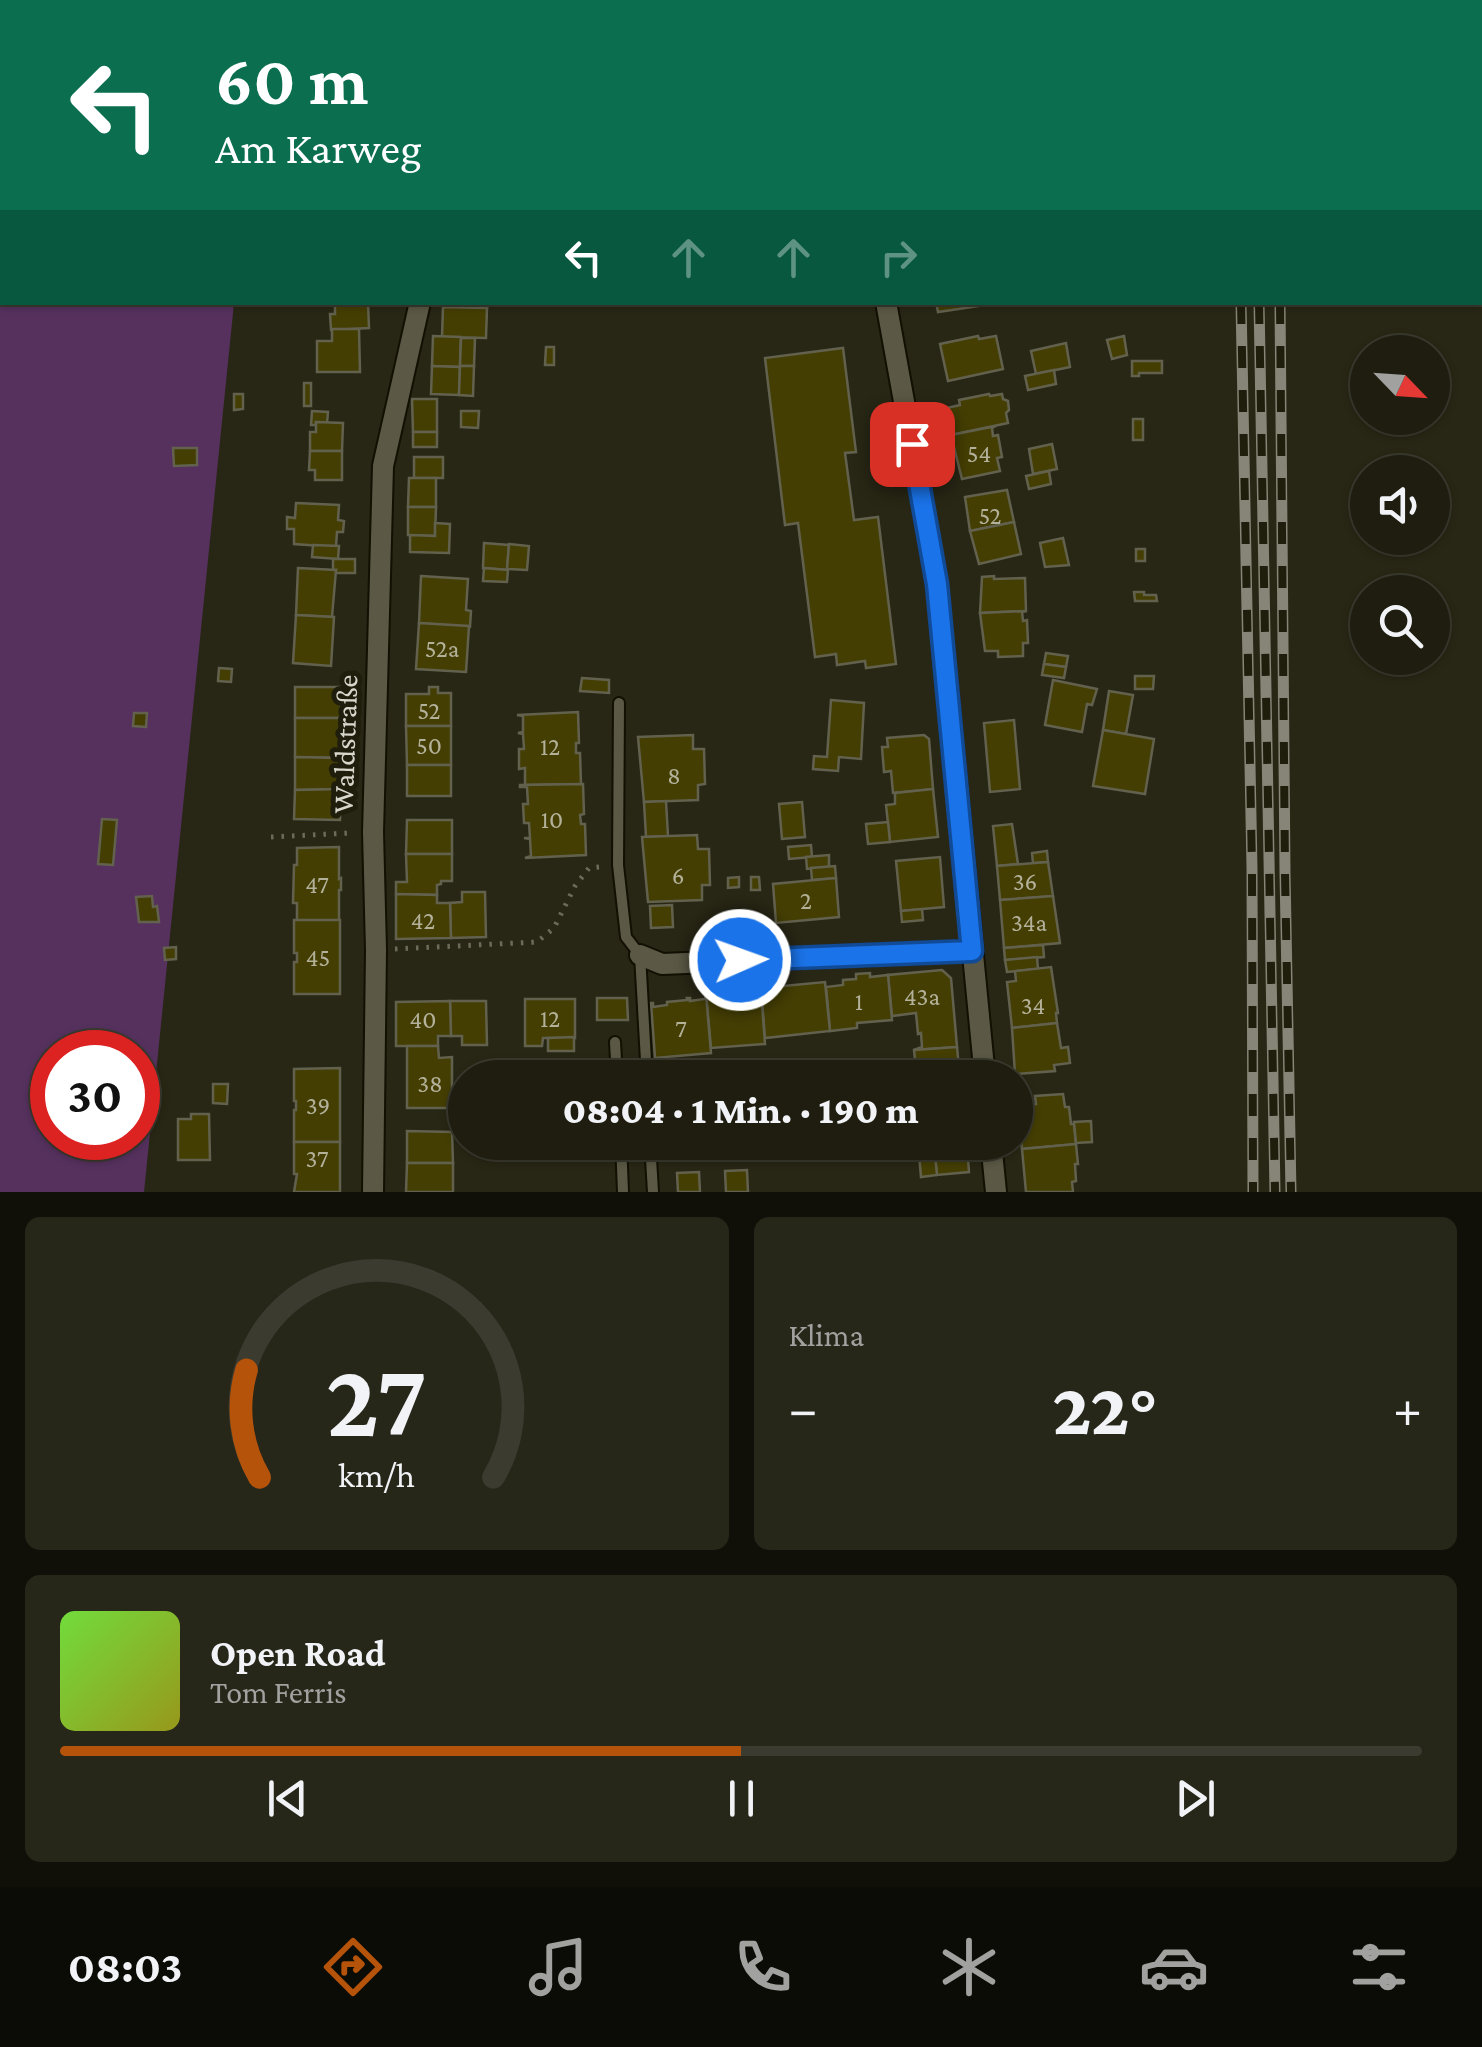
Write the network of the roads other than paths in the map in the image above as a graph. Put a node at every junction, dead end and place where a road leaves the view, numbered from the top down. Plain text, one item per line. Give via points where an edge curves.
1 (419, 305) edge
2 (887, 305) edge
3 (620, 704) dead end
4 (972, 951) junction
5 (640, 955) junction
6 (615, 1042) dead end
7 (616, 1060) edge
8 (646, 1060) edge
9 (982, 1060) edge
10 (621, 1160) edge
11 (651, 1160) edge
12 (993, 1160) edge
13 (374, 1192) edge
14 (624, 1192) edge
15 (653, 1192) edge
16 (996, 1192) edge

1 - 13 street, Waldstraße via 383,466 373,832
2 - 4 street via 937,584
3 - 5 lane via 618,865 626,937
4 - 5 street via 662,964
4 - 9 street
5 - 8 lane
6 - 7 lane
10 - 14 lane
11 - 15 lane
12 - 16 street

